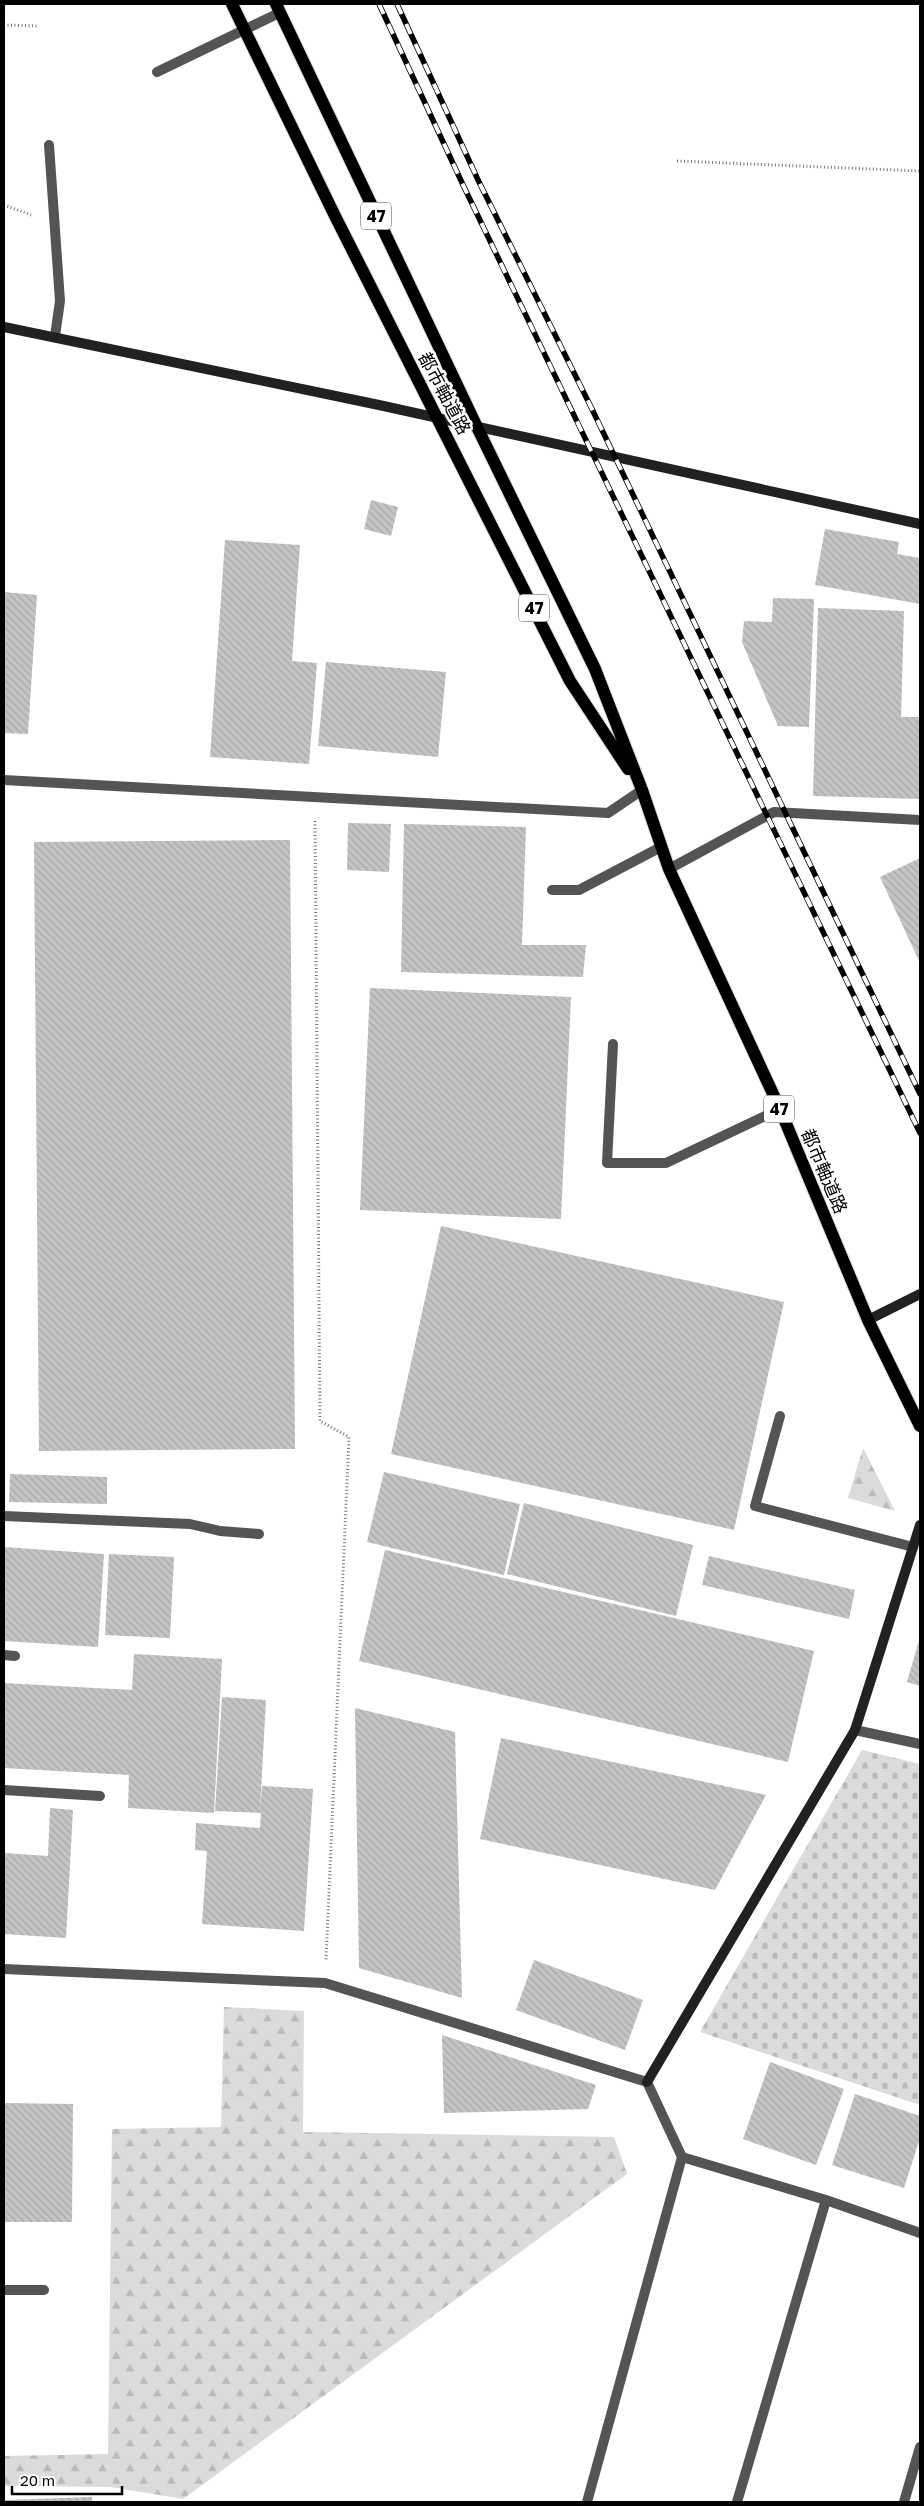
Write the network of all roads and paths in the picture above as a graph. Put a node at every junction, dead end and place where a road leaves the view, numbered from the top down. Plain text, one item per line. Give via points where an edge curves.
1 (232, 4) edge
2 (278, 8) edge
3 (4, 25) edge
4 (38, 26) dead end
5 (244, 31) junction
6 (157, 72) dead end
7 (49, 145) dead end
8 (677, 160) dead end
9 (920, 171) edge
10 (4, 326) edge
11 (55, 336) junction
12 (438, 418) junction
13 (477, 427) junction
14 (920, 524) edge
15 (4, 780) edge
16 (642, 790) junction
17 (315, 796) junction
18 (920, 820) edge
19 (661, 847) junction
20 (668, 869) junction
21 (552, 890) dead end
22 (613, 1044) dead end
23 (780, 1109) junction
24 (920, 1294) edge
25 (868, 1320) junction
26 (780, 1416) dead end
27 (920, 1426) edge
28 (4, 1516) edge
29 (920, 1525) edge
30 (259, 1534) dead end
31 (913, 1547) junction
32 (4, 1655) edge
33 (15, 1656) dead end
34 (856, 1730) junction
35 (920, 1744) edge
36 (4, 1790) edge
37 (100, 1796) dead end
38 (4, 1969) edge
39 (325, 1983) junction
40 (647, 2082) junction
41 (682, 2158) junction
42 (826, 2200) junction
43 (920, 2233) edge
44 (4, 2290) edge
45 (44, 2290) dead end
46 (920, 2447) edge
47 (587, 2502) edge
48 (737, 2502) edge
49 (904, 2502) edge

1 - 5 main road, 都市軸道路 / 47
2 - 5 street
2 - 13 main road, 都市軸道路 / 47
3 - 4 path
5 - 6 street
5 - 12 main road, 都市軸道路 / 47
7 - 11 street via 60,300
8 - 9 path
10 - 11 street
11 - 12 street
12 - 13 street
12 - 16 main road, 都市軸道路 / 47 via 570,681
13 - 14 street
13 - 16 main road, 都市軸道路 / 47 via 595,670
15 - 17 street
16 - 17 street via 608,813
16 - 19 main road, 都市軸道路 / 47
17 - 39 path via 320,1421 349,1437
18 - 20 street via 774,812
19 - 20 main road, 都市軸道路 / 47
19 - 21 street via 579,890
20 - 23 main road, 都市軸道路 / 47
22 - 23 street via 607,1163 666,1163
23 - 25 main road, 都市軸道路 / 47
24 - 25 street
25 - 27 main road, 都市軸道路 / 47
26 - 31 street via 756,1506
28 - 30 street via 190,1524 220,1531
29 - 31 street
31 - 34 street
32 - 33 street
34 - 35 street
34 - 40 street
36 - 37 street
38 - 39 street
39 - 40 street
40 - 41 street
41 - 42 street
41 - 47 street
42 - 43 street
42 - 48 street
44 - 45 street
46 - 49 street

